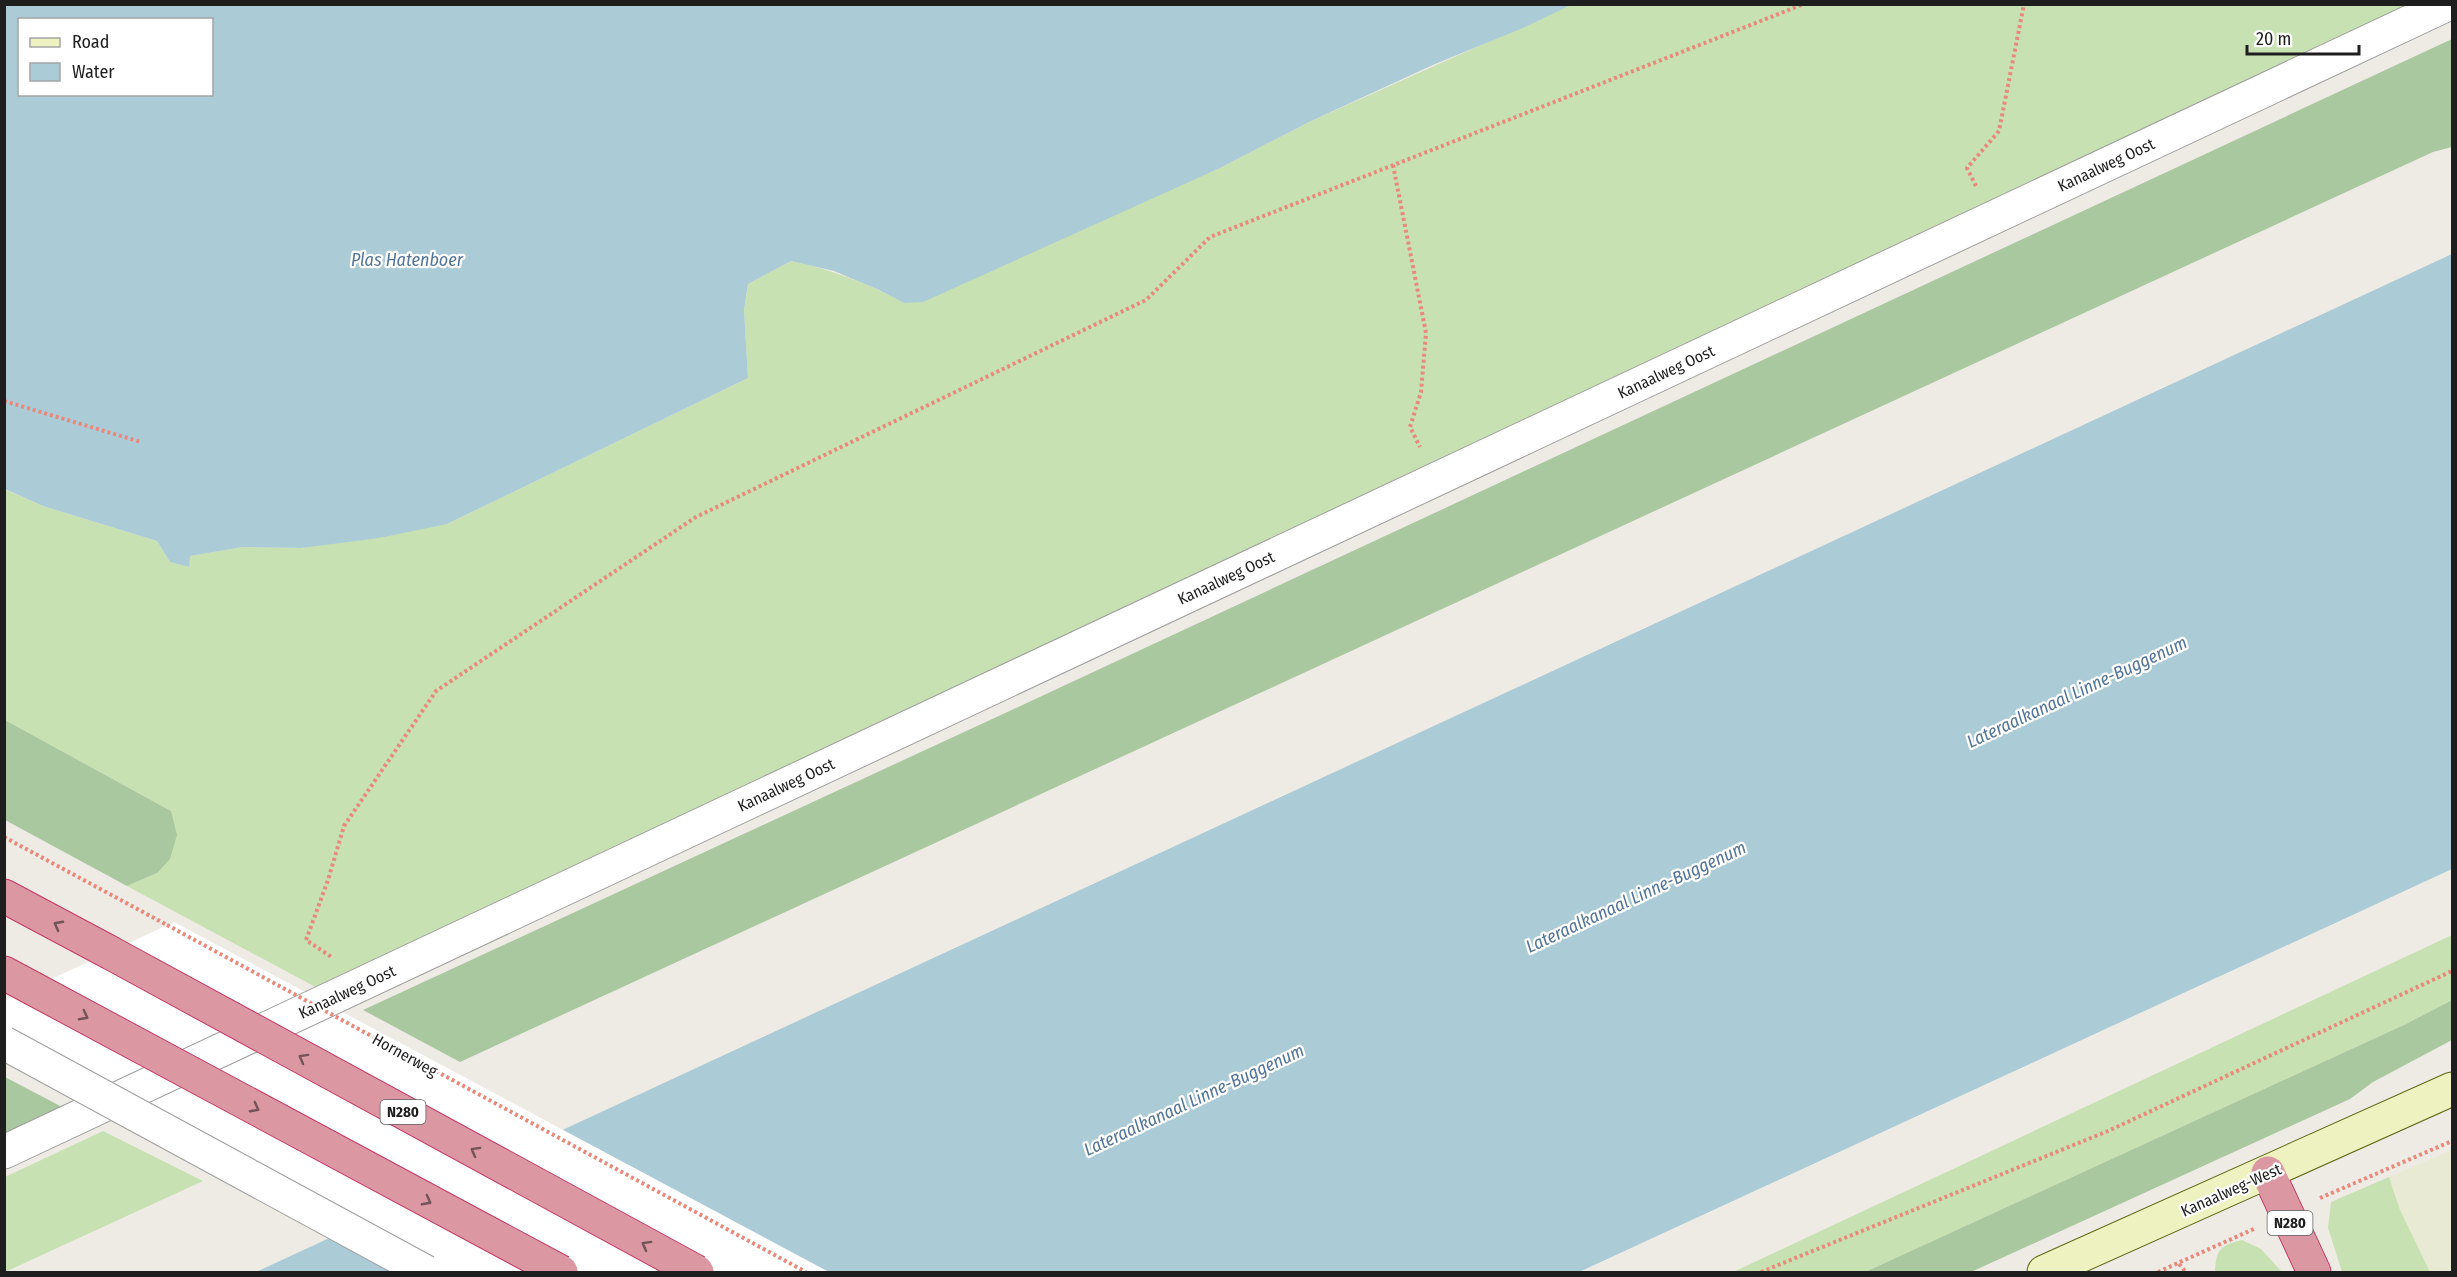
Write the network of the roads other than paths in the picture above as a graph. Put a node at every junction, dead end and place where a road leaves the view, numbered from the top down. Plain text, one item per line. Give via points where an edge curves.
1 (2448, 4) edge
2 (4, 896) edge
3 (18, 980) edge
4 (4, 1043) edge
5 (2452, 1089) edge
6 (4, 1152) edge
7 (2268, 1173) junction
8 (426, 1272) edge
9 (561, 1272) edge
10 (698, 1272) edge
11 (2044, 1272) edge
12 (2314, 1272) edge

1 - 6 street, Kanaalweg Oost
10 -> 2 highway, N280, bridge
3 -> 9 highway, bridge
4 - 8 street, bridge
5 - 7 main road, Kanaalweg-West
7 - 11 main road, Kanaalweg-West
7 - 12 highway, N280

